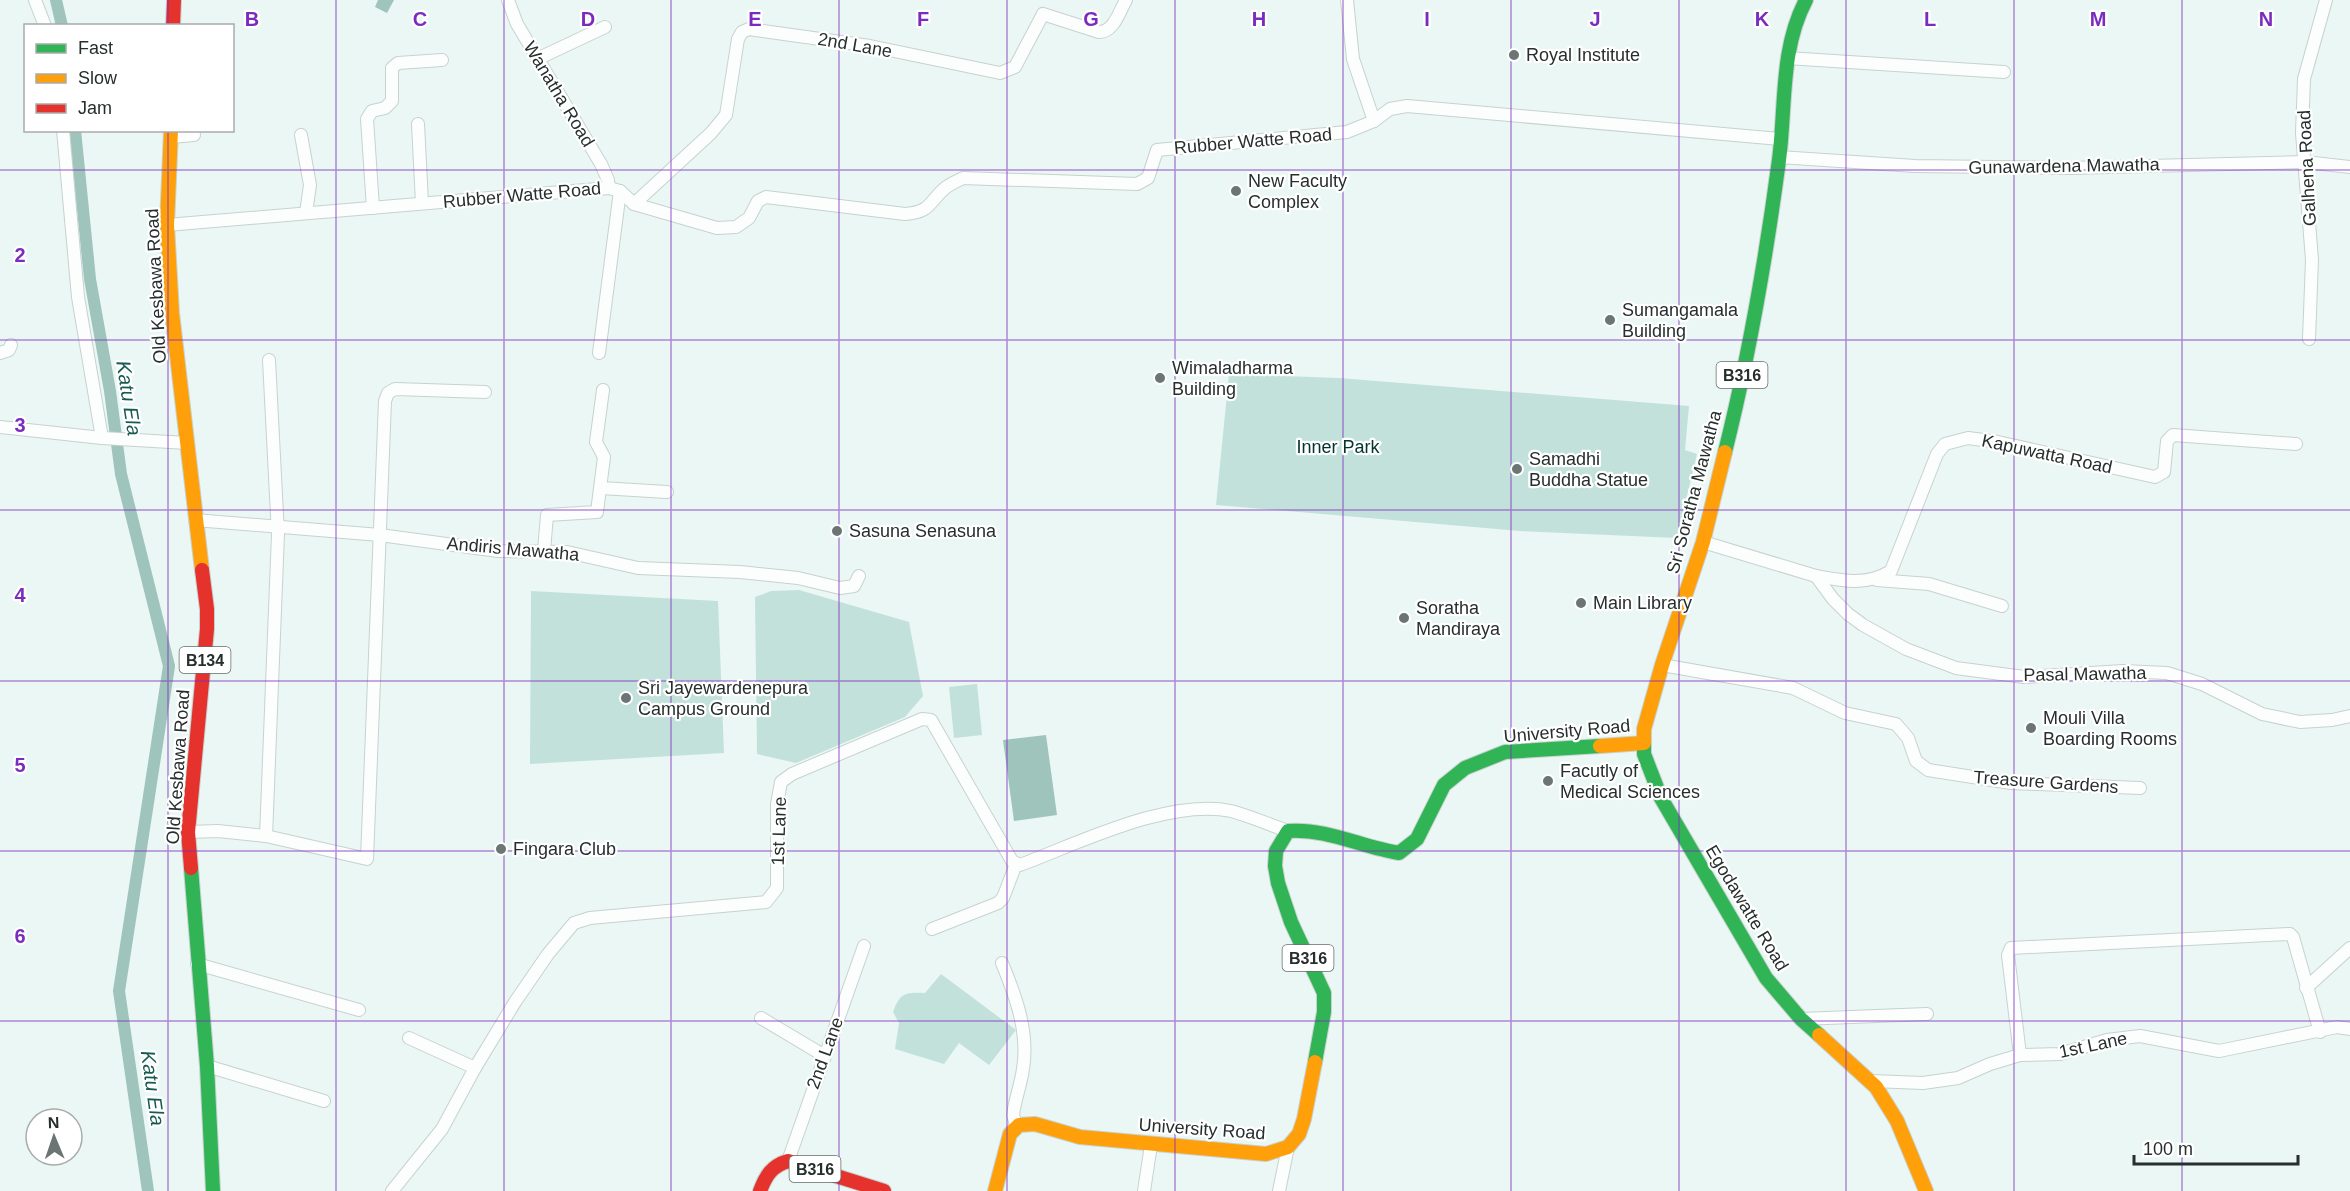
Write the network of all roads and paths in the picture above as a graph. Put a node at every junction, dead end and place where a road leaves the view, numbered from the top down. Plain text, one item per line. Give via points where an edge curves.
1 (35, 0) edge
2 (174, 0) edge
3 (508, 0) edge
4 (1126, 0) edge
5 (1347, 0) edge
6 (1806, 0) edge
7 (2326, 0) edge
8 (44, 24) edge
9 (173, 24) edge
10 (604, 27) dead end
11 (1787, 58) junction
12 (537, 59) junction
13 (442, 60) dead end
14 (2004, 72) dead end
15 (1374, 121) junction
16 (418, 124) dead end
17 (63, 132) edge
18 (193, 132) edge
19 (171, 134) edge
20 (301, 135) dead end
21 (1780, 139) junction
22 (1779, 157) junction
23 (2305, 162) junction
24 (2350, 167) edge
25 (615, 189) junction
26 (422, 203) junction
27 (634, 204) junction
28 (373, 207) junction
29 (306, 213) junction
30 (167, 225) junction
31 (2309, 339) dead end
32 (11, 345) dead end
33 (0, 352) edge
34 (599, 353) dead end
35 (269, 360) dead end
36 (603, 390) dead end
37 (485, 392) dead end
38 (0, 427) edge
39 (102, 438) junction
40 (187, 443) junction
41 (2296, 444) dead end
42 (600, 488) junction
43 (667, 492) dead end
44 (195, 520) junction
45 (277, 527) junction
46 (380, 536) junction
47 (1702, 542) junction
48 (544, 551) junction
49 (859, 576) dead end
50 (1816, 576) junction
51 (1877, 580) junction
52 (2002, 606) dead end
53 (1662, 665) junction
54 (2350, 716) edge
55 (1644, 743) junction
56 (2140, 788) dead end
57 (188, 831) junction
58 (1288, 831) junction
59 (266, 836) junction
60 (1016, 864) junction
61 (932, 929) dead end
62 (864, 946) dead end
63 (2350, 948) edge
64 (1002, 963) dead end
65 (197, 964) junction
66 (2306, 988) junction
67 (358, 1010) dead end
68 (1927, 1014) dead end
69 (761, 1018) dead end
70 (1801, 1018) junction
71 (2350, 1029) edge
72 (2320, 1032) junction
73 (409, 1038) dead end
74 (824, 1055) junction
75 (2020, 1055) junction
76 (207, 1066) junction
77 (475, 1068) junction
78 (1872, 1081) junction
79 (324, 1101) dead end
80 (1019, 1125) junction
81 (1151, 1145) junction
82 (1288, 1147) junction
83 (788, 1161) junction
84 (213, 1191) edge
85 (392, 1191) edge
86 (760, 1191) edge
87 (884, 1191) edge
88 (995, 1191) edge
89 (1144, 1191) edge
90 (1280, 1191) edge
91 (1926, 1191) edge

1 - 8 street
2 - 9 main road
3 - 12 street, Wanatha Road
4 - 27 street, 2nd Lane via 1105,32 1043,15 1015,67 1000,73 870,46 749,29 738,39 726,115
5 - 15 street via 1353,59
6 - 11 main road, Sri Soratha Mawatha / B316
7 - 23 street, Galhena Road via 2304,79
10 - 12 street
11 - 14 street
11 - 21 main road, Sri Soratha Mawatha / B316
12 - 25 street, Wanatha Road
13 - 28 street via 398,63 392,68 392,101 385,108 372,111 367,120
15 - 21 street, Rubber Watte Road via 1390,109 1407,106
15 - 27 street, Rubber Watte Road via 1347,132 1158,150 1148,178 1137,184 963,178 946,187 920,213 766,197 736,227 717,228
16 - 26 street
17 - 39 street via 78,297
18 - 19 street via 194,135
19 - 30 main road, Old Kesbawa Road / B134
20 - 29 street via 310,186
21 - 22 main road, Sri Soratha Mawatha / B316
22 - 23 street, Gunawardena Mawatha via 2002,168
22 - 47 main road, Sri Soratha Mawatha / B316 via 1764,264 1736,407
23 - 24 street, Gunawardena Mawatha
23 - 31 street, Galhena Road via 2312,260
25 - 26 street, Rubber Watte Road
25 - 27 street, Rubber Watte Road
25 - 34 street
26 - 28 street, Rubber Watte Road
28 - 29 street, Rubber Watte Road
29 - 30 street, Rubber Watte Road
30 - 40 main road, Old Kesbawa Road / B134
32 - 33 street via 9,350
35 - 45 street
36 - 42 street via 596,442 604,457
37 - 46 street via 395,389 388,393
38 - 39 street
39 - 40 street
40 - 44 main road, Old Kesbawa Road / B134
41 - 51 street, Kapuwatta Road via 2173,435 2166,441 2164,472 2155,477 1998,442 1968,438 1945,444 1937,454 1891,571
42 - 43 street
42 - 48 street via 597,512 547,515
44 - 45 street, Andiris Mawatha
44 - 57 main road, Old Kesbawa Road / B134 via 207,629
45 - 46 street, Andiris Mawatha
45 - 59 street
46 - 48 street, Andiris Mawatha via 498,550
46 - 59 street via 367,859
47 - 50 street
47 - 53 main road, Sri Soratha Mawatha / B316
48 - 49 street, Andiris Mawatha via 591,556 638,568 798,578 840,588 854,586
50 - 51 street via 1845,581
50 - 54 street, Pasal Mawatha via 1833,599 1863,625 1906,649 1956,668 2024,677 2122,671 2167,673 2202,684 2262,714 2300,722
51 - 52 street via 1929,584
53 - 55 main road, Sri Soratha Mawatha / B316 via 1644,729
53 - 56 street, Treasure Gardens via 1793,688 1845,713 1896,724 1908,738 1916,761 1928,770 2011,783
55 - 58 main road, University Road via 1505,752 1465,768 1444,784 1417,839 1399,853 1383,852 1302,828
55 - 70 main road, Egodawatte Road via 1661,798 1709,884 1766,978
57 - 59 street
57 - 65 main road, Old Kesbawa Road / B134
58 - 60 street via 1231,811 1194,808 1135,821
58 - 82 main road, University Road / B316 via 1276,850 1275,869 1287,913 1324,993 1304,1119 1299,1134
60 - 61 street via 998,903
60 - 77 street, 1st Lane via 931,720 922,719 781,782 777,804 777,888 766,902 590,918 574,923 514,1002
62 - 74 street, 2nd Lane
63 - 66 street
64 - 80 street via 1024,1034 1023,1067 1013,1115
65 - 67 street
65 - 76 main road, Old Kesbawa Road / B134
66 - 72 street
66 - 75 street via 2290,934 2011,948 2008,955
68 - 70 street
69 - 74 street
70 - 78 main road, Egodawatte Road
71 - 72 street, 1st Lane via 2337,1027
72 - 75 street, 1st Lane via 2219,1051 2140,1036 2107,1040 2060,1054
73 - 77 street
74 - 83 street, 2nd Lane
75 - 78 street, 1st Lane via 1958,1078 1923,1083
76 - 79 street
76 - 84 main road, Old Kesbawa Road / B134
77 - 85 street, 1st Lane via 442,1129
78 - 91 main road, Egodawatte Road via 1897,1121
80 - 81 main road, University Road via 1035,1124 1080,1137
80 - 88 main road via 1010,1134
81 - 82 main road, University Road via 1266,1154
81 - 89 street
82 - 90 street
83 - 86 main road, B316 via 774,1165 765,1175
83 - 87 main road, B316

